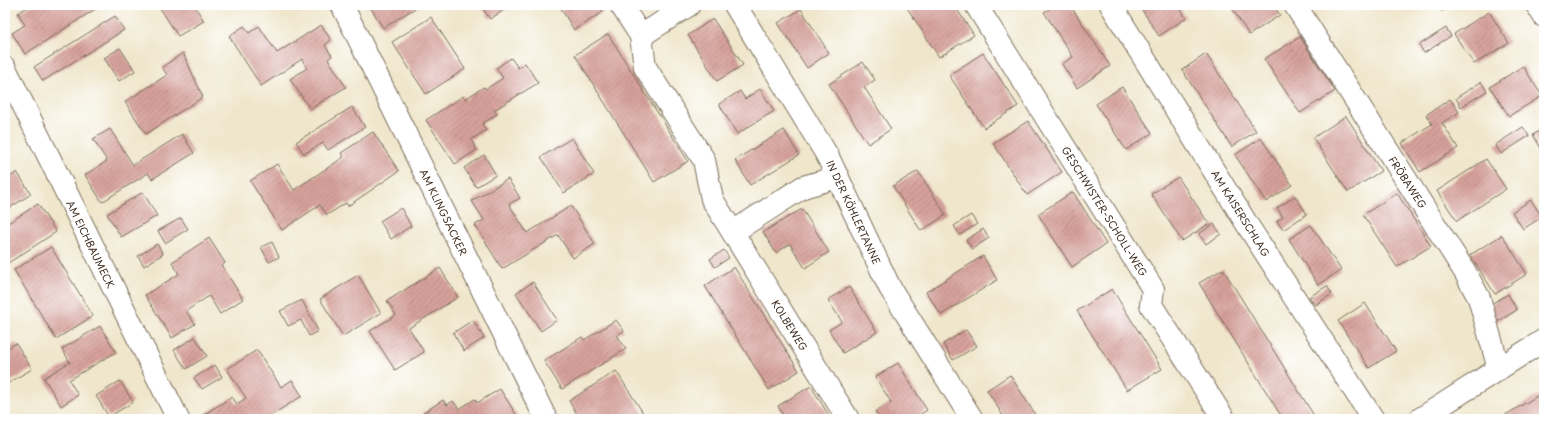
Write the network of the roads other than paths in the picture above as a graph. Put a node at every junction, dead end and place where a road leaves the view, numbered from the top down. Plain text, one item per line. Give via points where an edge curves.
1 (342, 5) edge
2 (622, 5) edge
3 (689, 5) edge
4 (735, 5) edge
5 (976, 5) edge
6 (1111, 5) edge
7 (1295, 5) edge
8 (1537, 5) edge
9 (1544, 16) edge
10 (641, 36) junction
11 (5, 68) edge
12 (838, 177) junction
13 (732, 232) junction
14 (1544, 340) edge
15 (1499, 369) junction
16 (178, 419) edge
17 (546, 419) edge
18 (848, 419) edge
19 (972, 419) edge
20 (1224, 419) edge
21 (1373, 419) edge
22 (1420, 419) edge

1 - 17 street, AM KLINGSACKER
2 - 10 street, KOLBEWEG
3 - 10 street
4 - 12 street, IN DER KÖHLERTANNE
5 - 20 street, GESCHWISTER-SCHOLL-WEG via 1154,289 1151,305
6 - 21 street, AM KAISERSCHLAG via 1250,229
7 - 15 street, FRÖBAWEG via 1465,272 1479,298
8 - 9 street
10 - 13 street, KOLBEWEG via 645,67 704,160 712,199
11 - 16 street, AM EICHBAUMECK
12 - 13 street via 803,187
12 - 19 street, IN DER KÖHLERTANNE via 890,288
13 - 18 street, KOLBEWEG
14 - 15 street
15 - 22 street

